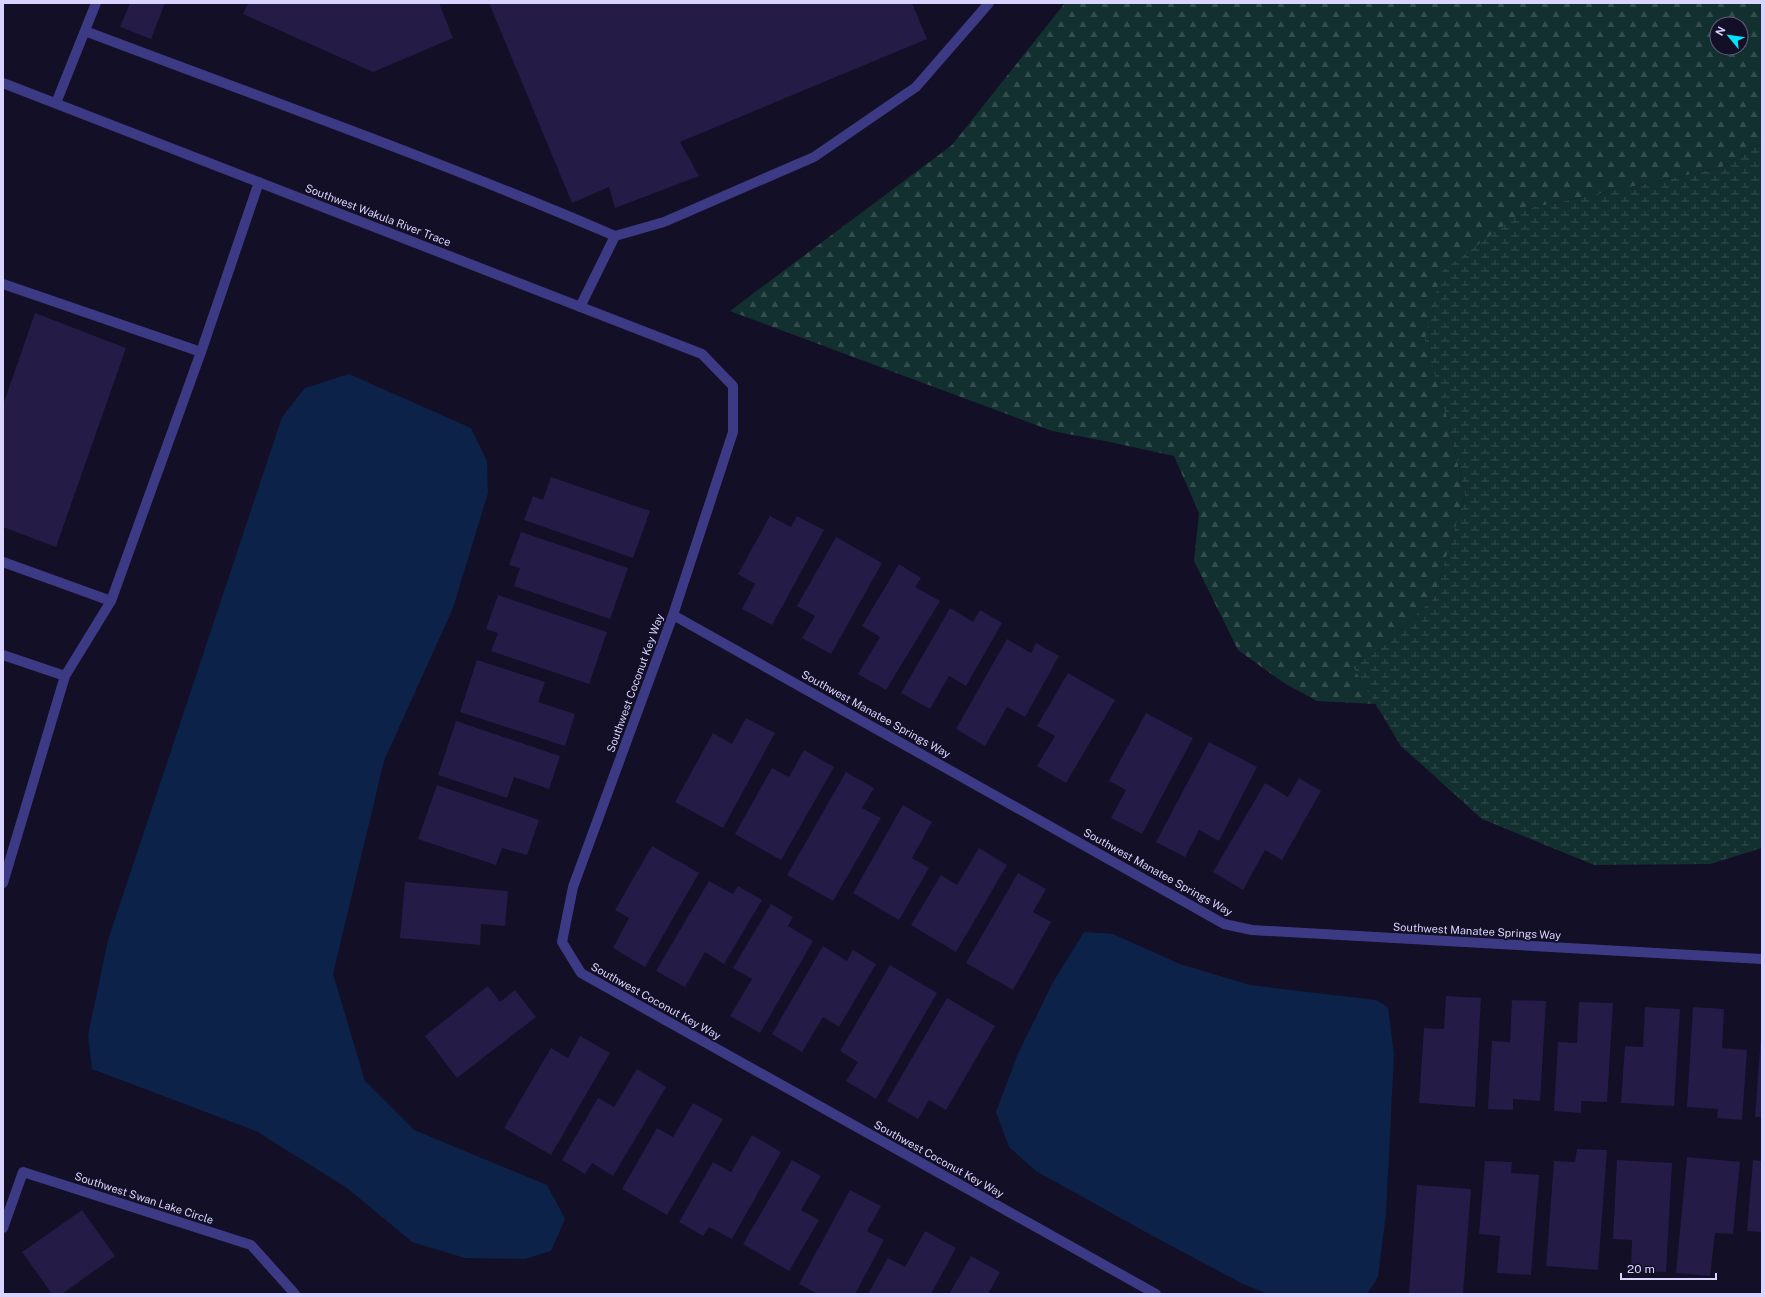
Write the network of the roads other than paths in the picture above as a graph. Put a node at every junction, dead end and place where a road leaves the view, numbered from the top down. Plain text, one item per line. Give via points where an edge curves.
1 (96, 3) edge
2 (989, 3) edge
3 (85, 31) junction
4 (3, 83) edge
5 (56, 103) junction
6 (259, 182) junction
7 (615, 236) junction
8 (3, 284) edge
9 (580, 307) junction
10 (201, 352) junction
11 (733, 386) joint
12 (3, 562) edge
13 (111, 601) junction
14 (673, 614) junction
15 (3, 655) edge
16 (65, 676) junction
17 (3, 883) edge
18 (1762, 958) edge
19 (3, 1228) edge
20 (295, 1294) edge
21 (1156, 1294) edge

1 - 3 street
2 - 7 street via 916,87 814,157 664,222
3 - 5 street
3 - 7 street via 374,140
4 - 5 street, Southwest Wakula River Trace
5 - 6 street, Southwest Wakula River Trace
6 - 9 street, Southwest Wakula River Trace
6 - 10 street
7 - 9 street
8 - 10 street
9 - 11 street, Southwest Wakula River Trace via 702,354
10 - 13 street
11 - 14 street, Southwest Coconut Key Way via 734,432
12 - 13 street
13 - 16 street
14 - 18 street, Southwest Manatee Springs Way via 1224,924 1252,930
14 - 21 street, Southwest Coconut Key Way via 574,887 562,942 581,973
15 - 16 street
16 - 17 street
19 - 20 street, Southwest Swan Lake Circle via 23,1172 251,1245

